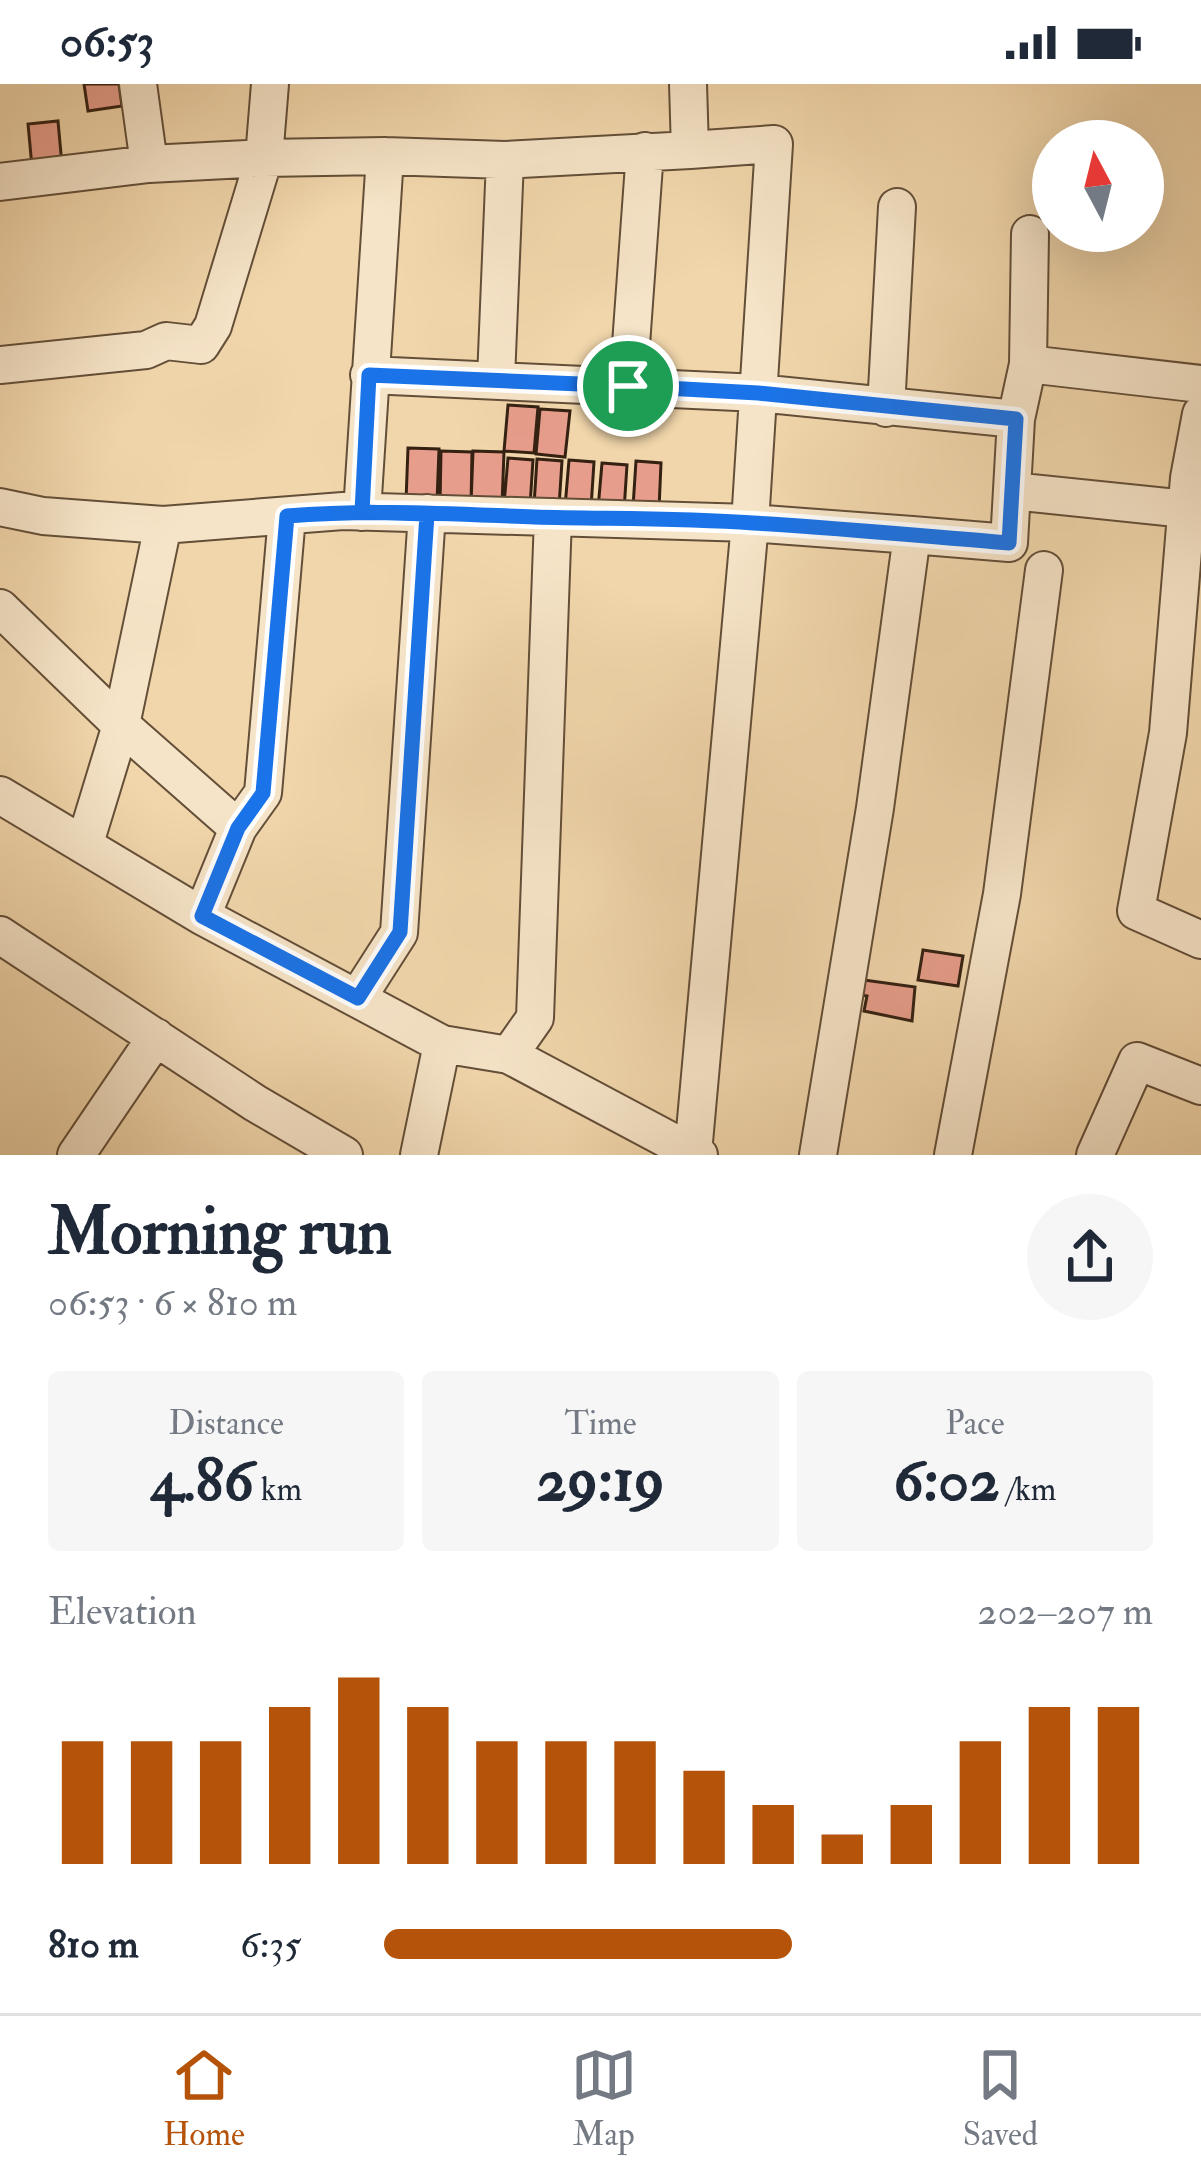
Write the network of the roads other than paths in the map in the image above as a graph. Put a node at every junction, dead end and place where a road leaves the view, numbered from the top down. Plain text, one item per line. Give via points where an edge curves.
1 (138, 84) edge
2 (270, 84) edge
3 (688, 84) edge
4 (690, 151) junction
5 (644, 152) junction
6 (385, 156) junction
7 (264, 158) junction
8 (505, 160) junction
9 (148, 164) junction
10 (0, 182) edge
11 (897, 207) dead end
12 (1030, 234) dead end
13 (0, 364) edge
14 (1028, 364) junction
15 (369, 375) junction
16 (496, 379) junction
17 (1201, 384) edge
18 (628, 386) junction
19 (758, 393) junction
20 (886, 408) junction
21 (1201, 414) edge
22 (1016, 419) junction
23 (1192, 489) edge
24 (1012, 491) junction
25 (0, 507) edge
26 (362, 512) junction
27 (427, 514) junction
28 (287, 516) junction
29 (553, 517) junction
30 (750, 523) junction
31 (163, 525) junction
32 (912, 536) junction
33 (1045, 570) dead end
34 (1190, 597) edge
35 (0, 608) edge
36 (121, 725) junction
37 (1184, 736) edge
38 (0, 795) edge
39 (238, 828) junction
40 (85, 843) junction
41 (202, 916) junction
42 (0, 934) edge
43 (1201, 940) edge
44 (358, 998) junction
45 (156, 1037) junction
46 (442, 1044) junction
47 (509, 1055) junction
48 (1201, 1086) edge
49 (696, 1154) edge
50 (76, 1155) edge
51 (344, 1155) edge
52 (419, 1155) edge
53 (818, 1155) edge
54 (953, 1155) edge
55 (1095, 1155) edge

1 - 9 street
2 - 7 street
3 - 4 street
4 - 5 street
4 - 19 street via 774,145
5 - 8 street
5 - 18 street
6 - 7 street
6 - 8 street
6 - 15 street
7 - 9 street
7 - 13 street via 201,345 166,341 146,350
8 - 16 street
9 - 10 street
11 - 20 street
12 - 14 street
14 - 17 street
14 - 22 street
15 - 16 street
15 - 26 street
16 - 18 street
18 - 19 street
19 - 20 street
19 - 30 street
20 - 22 street
21 - 23 street
22 - 24 street
23 - 24 street
23 - 34 street
24 - 32 street via 1009,543
25 - 31 street
26 - 27 street
26 - 28 street
27 - 29 street
27 - 44 street via 400,932
28 - 31 street
28 - 39 street via 263,793
29 - 30 street
29 - 47 street via 536,1018
30 - 32 street
30 - 49 street
31 - 36 street
32 - 53 street
33 - 54 street via 1002,893
34 - 37 street
35 - 36 street
36 - 39 street
36 - 40 street
37 - 43 street via 1136,911
38 - 40 street
39 - 41 street
40 - 41 street
41 - 44 street
42 - 45 street
44 - 46 street
45 - 50 street
45 - 51 street
46 - 47 street
46 - 52 street
47 - 49 street
48 - 55 street via 1136,1061

